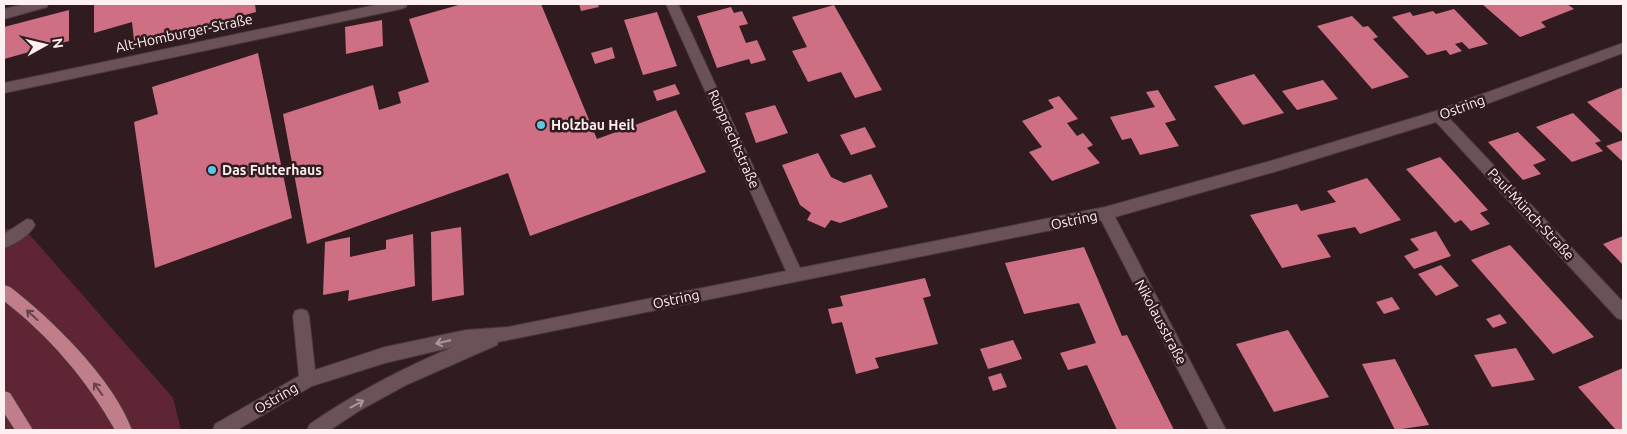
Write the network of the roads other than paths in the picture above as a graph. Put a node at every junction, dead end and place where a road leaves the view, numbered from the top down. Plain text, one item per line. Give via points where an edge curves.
1 (42, 4) edge
2 (401, 4) edge
3 (672, 4) edge
4 (4, 14) edge
5 (1623, 48) edge
6 (4, 88) edge
7 (1439, 116) junction
8 (1105, 213) junction
9 (28, 225) dead end
10 (4, 242) edge
11 (795, 274) junction
12 (4, 292) edge
13 (1623, 313) edge
14 (301, 316) dead end
15 (508, 334) junction
16 (308, 380) junction
17 (4, 399) edge
18 (25, 430) edge
19 (124, 430) edge
20 (221, 430) edge
21 (316, 430) edge
22 (1218, 430) edge

1 - 4 street
2 - 6 street, Alt-Homburger-Straße
3 - 11 street, Rupprechtstraße
5 - 7 street, Ostring
7 - 8 street, Ostring
7 - 13 street, Paul-Münch-Straße
8 - 11 street, Ostring
8 - 22 street, Nikolausstraße
9 - 10 street
11 - 15 street, Ostring
19 -> 12 main road via 98,389 59,340
14 - 16 street
15 -> 16 street, Ostring via 466,337 385,355
21 -> 15 street, Ostring via 338,414 445,357
16 - 20 street, Ostring
17 - 18 main road

